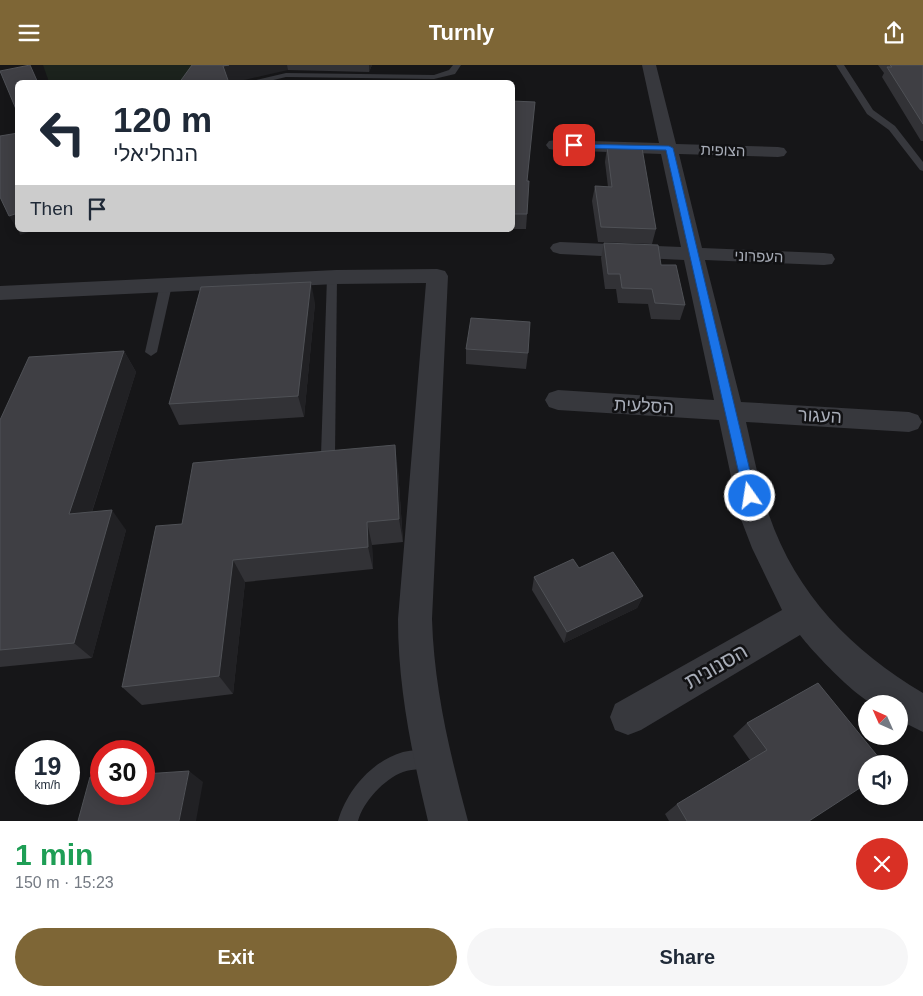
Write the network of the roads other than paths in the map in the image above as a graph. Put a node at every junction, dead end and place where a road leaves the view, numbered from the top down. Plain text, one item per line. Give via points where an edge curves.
1 (457, 65) edge
2 (649, 65) edge
3 (840, 65) edge
4 (262, 80) edge
5 (555, 145) dead end
6 (669, 148) junction
7 (778, 152) dead end
8 (923, 168) edge
9 (560, 249) dead end
10 (694, 254) junction
11 (824, 259) dead end
12 (332, 277) junction
13 (166, 285) junction
14 (0, 293) edge
15 (151, 351) dead end
16 (558, 400) dead end
17 (730, 411) junction
18 (909, 422) dead end
19 (328, 455) edge
20 (804, 615) junction
21 (923, 714) edge
22 (628, 717) dead end
23 (432, 759) junction
24 (348, 821) edge
25 (448, 821) edge

1 - 4 lane via 452,72 434,77 286,75
2 - 6 street
3 - 8 lane via 870,112 892,128
5 - 6 street, הצופית
6 - 7 street, הצופית
6 - 10 street
9 - 10 street, העפרוני
10 - 11 street, העפרוני
10 - 17 street
12 - 13 street
12 - 19 lane
12 - 23 street via 437,276 414,651
13 - 14 street
13 - 15 lane
16 - 17 street, הסלעית
17 - 18 street, העגור
17 - 20 street via 754,513 766,549 782,583
20 - 21 street via 858,672
20 - 22 street, הסנונית
23 - 24 lane via 402,762 379,776 360,796
23 - 25 street

